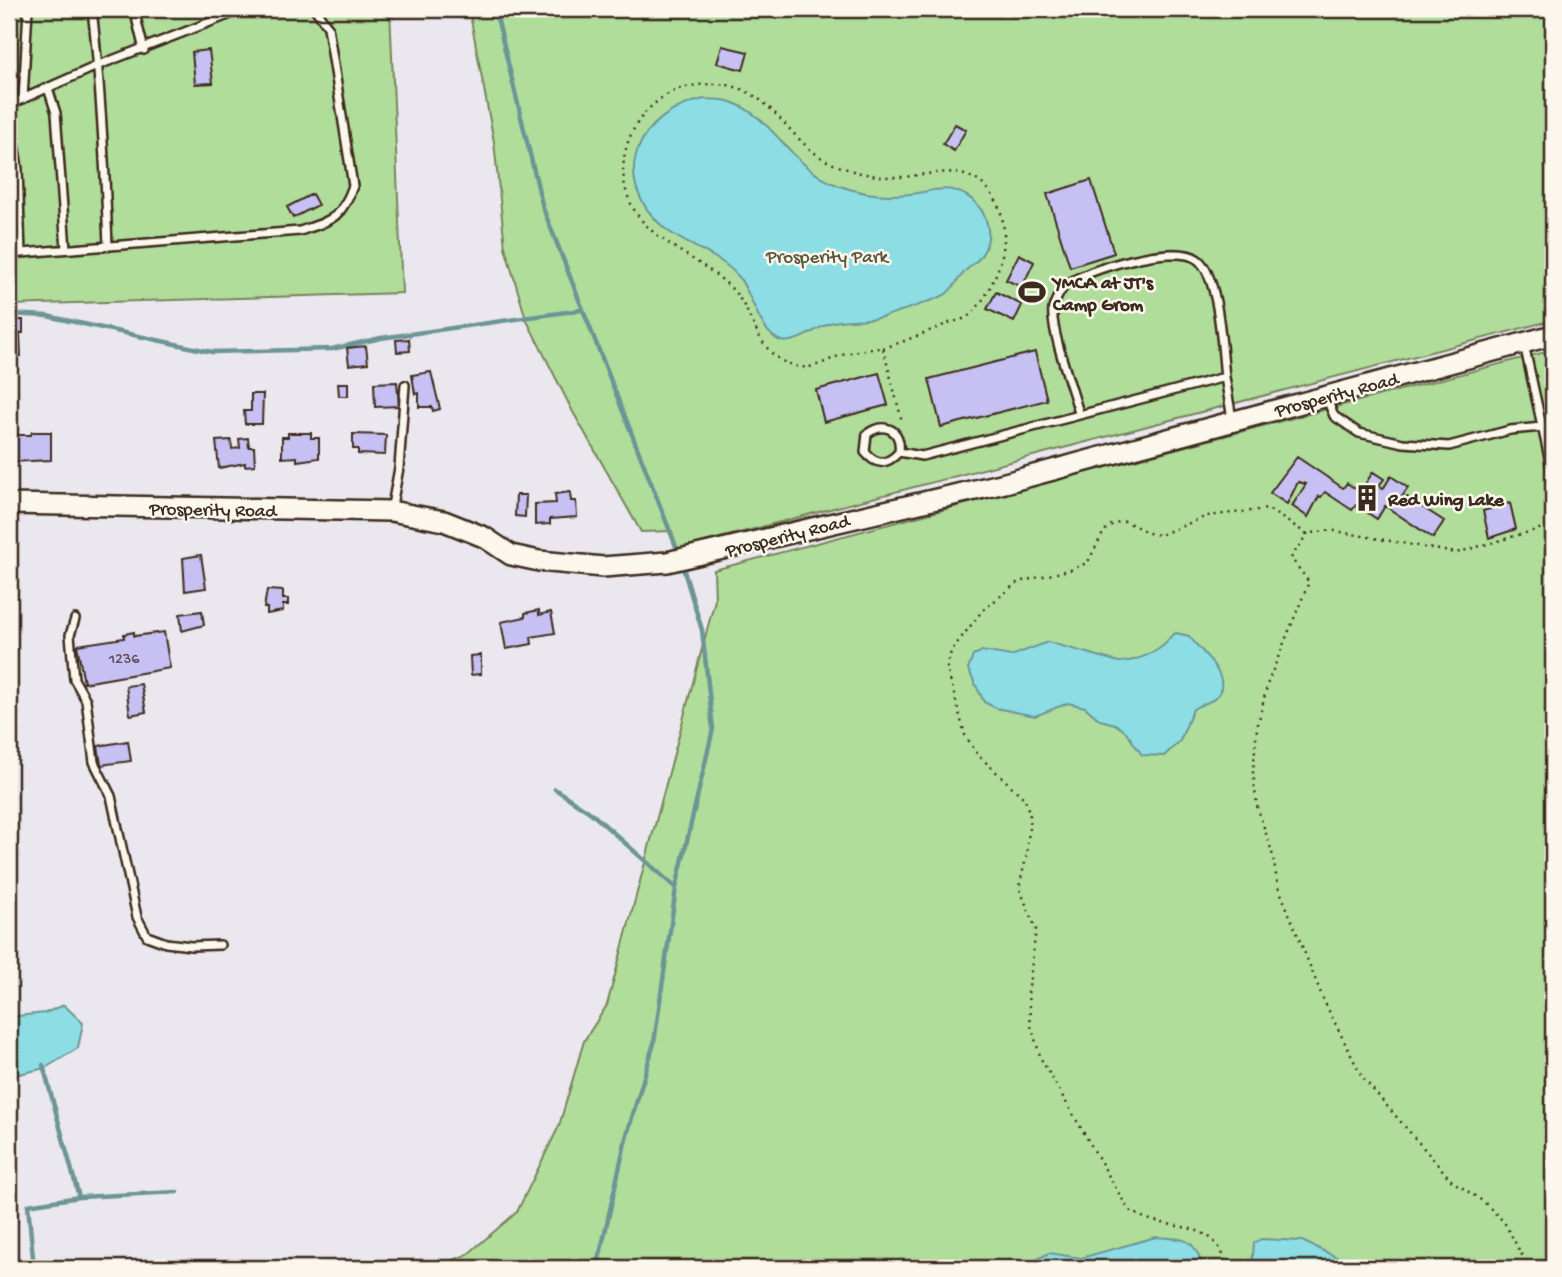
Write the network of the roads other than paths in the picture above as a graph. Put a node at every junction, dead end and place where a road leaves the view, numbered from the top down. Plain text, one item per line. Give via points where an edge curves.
1 (28, 9) edge
2 (92, 9) edge
3 (134, 9) edge
4 (219, 9) edge
5 (244, 9) edge
6 (315, 9) edge
7 (221, 18) junction
8 (144, 50) junction
9 (99, 65) junction
10 (48, 88) junction
11 (23, 99) junction
12 (9, 107) edge
13 (108, 246) junction
14 (66, 249) junction
15 (20, 253) junction
16 (9, 254) edge
17 (1553, 335) edge
18 (1523, 343) junction
19 (1225, 377) junction
20 (405, 384) dead end
21 (1325, 396) junction
22 (1079, 413) junction
23 (1233, 420) junction
24 (1542, 427) junction
25 (899, 452) junction
26 (1553, 476) edge
27 (9, 504) edge
28 (391, 511) junction
29 (75, 619) dead end
30 (220, 945) dead end

1 - 11 lane
2 - 9 lane
3 - 8 lane
4 - 7 lane
5 - 7 lane
6 - 13 lane via 328,27 353,186 345,208 327,221 300,230
7 - 8 lane
8 - 9 lane
9 - 10 lane
9 - 13 lane
10 - 11 lane
10 - 14 lane via 56,113
11 - 12 lane
12 - 15 lane via 18,169
13 - 14 lane
14 - 15 lane
15 - 16 lane
17 - 18 street, Prosperity Road
18 - 21 street, Prosperity Road
18 - 24 lane
19 - 22 lane
19 - 22 lane via 1212,289 1199,259 1184,254 1145,258 1096,270 1063,286 1053,310
19 - 23 lane
20 - 28 lane
21 - 23 street, Prosperity Road
21 - 24 lane via 1334,416 1359,433 1403,443 1449,446
22 - 25 lane via 922,456
23 - 28 street, Prosperity Road via 1005,483 667,562 603,567 539,561 511,555 484,537 444,521
24 - 26 lane
25 - 25 lane via 896,432 887,427 867,434 865,452 872,461 892,460
27 - 28 street, Prosperity Road
29 - 30 lane via 70,635 74,680 86,700 94,762 111,796 137,917 147,936 166,943

